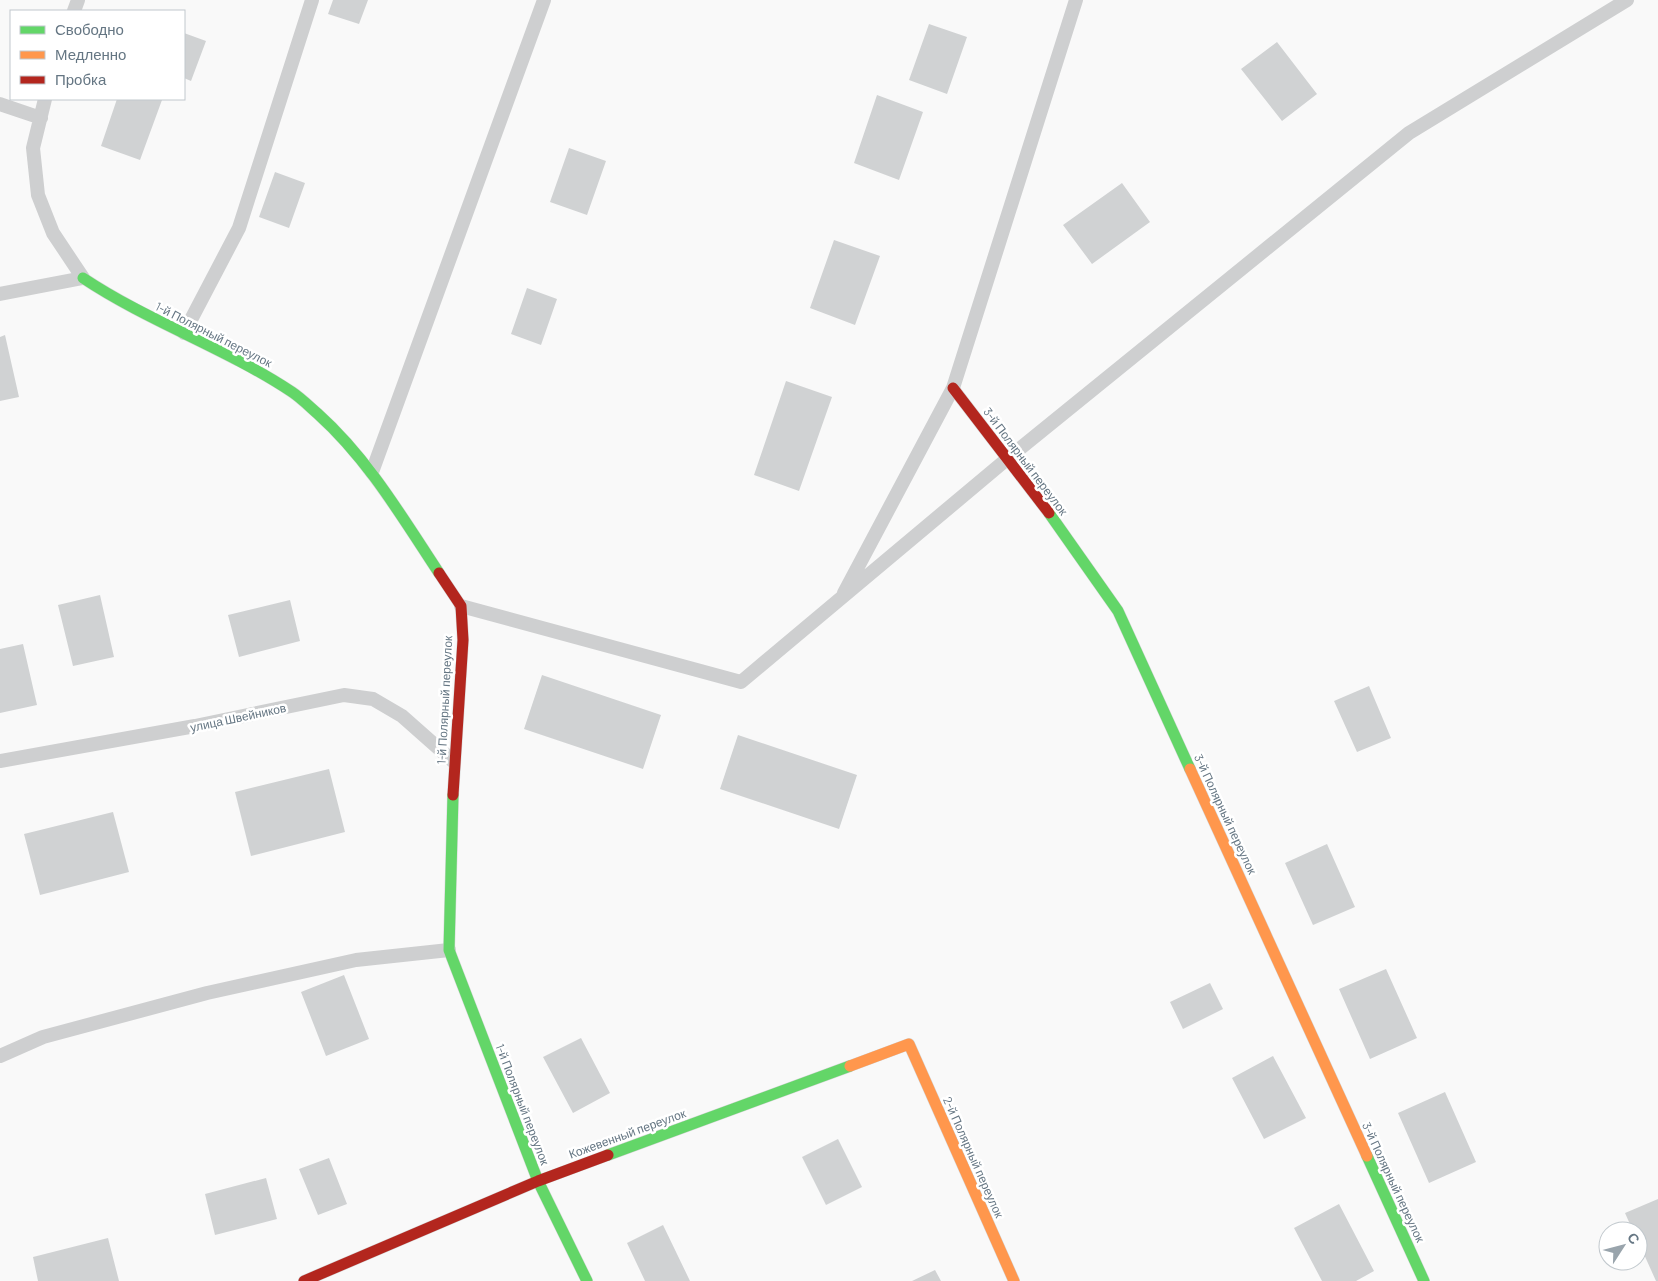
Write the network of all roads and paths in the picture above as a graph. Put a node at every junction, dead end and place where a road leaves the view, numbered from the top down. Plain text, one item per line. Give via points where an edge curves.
1 (312, 0) edge
2 (544, 0) edge
3 (1076, 0) edge
4 (1627, 0) edge
5 (46, 100) edge
6 (0, 104) edge
7 (41, 118) junction
8 (83, 278) junction
9 (0, 294) edge
10 (184, 333) junction
11 (953, 388) junction
12 (1007, 459) junction
13 (372, 472) junction
14 (841, 599) junction
15 (461, 606) junction
16 (0, 761) edge
17 (454, 763) junction
18 (448, 950) junction
19 (909, 1044) joint
20 (0, 1056) edge
21 (538, 1181) junction
22 (304, 1281) edge
23 (587, 1281) edge
24 (1014, 1281) edge
25 (1424, 1281) edge

1 - 10 lane via 239,228
2 - 13 lane
3 - 11 lane
4 - 12 lane via 1410,133
5 - 7 lane
6 - 7 lane
7 - 8 lane via 33,148 38,195 53,233
8 - 9 lane
8 - 10 street, 1-й Полярный переулок via 113,298
10 - 13 street, 1-й Полярный переулок via 237,359 294,393 341,435
11 - 12 street, 3-й Полярный переулок
11 - 14 lane
12 - 14 lane
12 - 25 street, 3-й Полярный переулок via 1079,553 1118,611
13 - 15 street, 1-й Полярный переулок
14 - 15 lane via 741,682
15 - 17 street, 1-й Полярный переулок via 463,640
16 - 17 lane, улица Швейников via 344,695 373,699 402,716
17 - 18 street, 1-й Полярный переулок
18 - 20 lane via 356,960 207,993 43,1037
18 - 21 street, 1-й Полярный переулок
19 - 21 street, Кожевенный переулок
19 - 24 street, 2-й Полярный переулок
21 - 22 street, Кожевенный переулок
21 - 23 street, 1-й Полярный переулок

